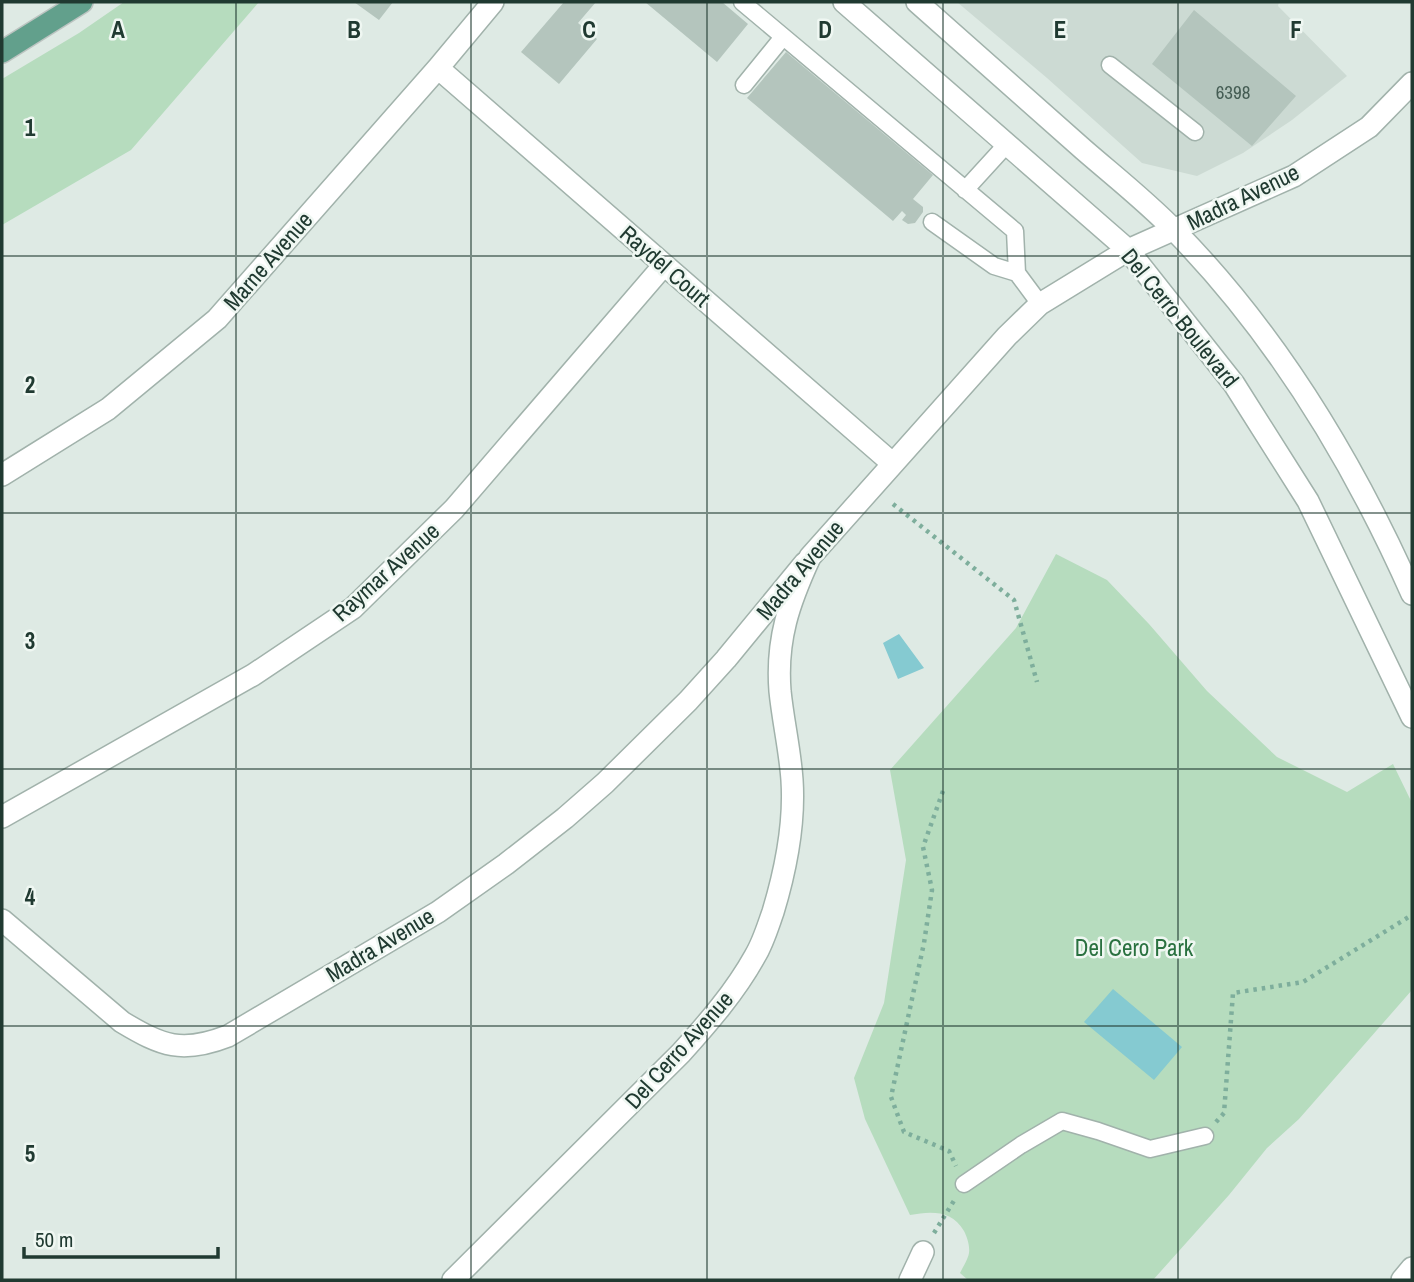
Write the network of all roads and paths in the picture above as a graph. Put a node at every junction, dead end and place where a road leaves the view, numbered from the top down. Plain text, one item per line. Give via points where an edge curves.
1 (82, 2) edge
2 (494, 2) edge
3 (742, 2) edge
4 (844, 2) edge
5 (917, 2) edge
6 (783, 37) junction
7 (2, 52) edge
8 (1110, 65) dead end
9 (438, 68) junction
10 (1412, 83) edge
11 (744, 85) dead end
12 (1195, 132) dead end
13 (1007, 144) junction
14 (965, 190) junction
15 (932, 222) dead end
16 (1175, 230) junction
17 (1128, 250) junction
18 (664, 265) junction
19 (1017, 273) junction
20 (1040, 304) junction
21 (892, 463) junction
22 (2, 475) edge
23 (893, 504) dead end
24 (810, 557) junction
25 (1412, 594) edge
26 (1037, 682) dead end
27 (1412, 717) edge
28 (943, 792) dead end
29 (2, 817) edge
30 (1412, 915) edge
31 (2, 920) edge
32 (1205, 1136) joint
33 (964, 1184) junction
34 (923, 1252) joint
35 (1412, 1268) edge
36 (453, 1280) edge
37 (910, 1280) edge
38 (1402, 1280) edge

1 - 7 main road
2 - 9 street, Marne Avenue
3 - 6 lane
4 - 13 street, Del Cerro Boulevard
5 - 16 street
6 - 11 lane
6 - 14 lane
8 - 12 lane
9 - 18 street, Raydel Court
9 - 22 street, Marne Avenue via 217,319 108,409
10 - 16 street, Madra Avenue via 1369,127 1294,176
13 - 14 lane
13 - 17 street, Del Cerro Boulevard
14 - 19 lane via 1015,231
15 - 19 lane via 993,266
16 - 17 street, Madra Avenue
16 - 25 street via 1230,291 1319,416 1372,509
17 - 20 street, Madra Avenue
17 - 27 street, Del Cerro Boulevard via 1234,384 1308,501
18 - 21 street, Raydel Court
18 - 29 street, Raymar Avenue via 454,509 354,608 253,675
19 - 20 lane
20 - 21 street, Madra Avenue
21 - 24 street, Madra Avenue
23 - 26 path via 1014,600
24 - 31 street, Madra Avenue via 688,701 565,818 438,912 228,1036 180,1046 143,1035 121,1022
24 - 36 street, Del Cerro Avenue via 783,626 780,690 793,814 781,886 757,954 714,1017 681,1053
28 - 33 path via 923,847 932,890 891,1097 904,1132 950,1151
30 - 32 path via 1303,982 1233,993 1224,1113
32 - 33 lane via 1150,1149 1062,1121
33 - 34 path
34 - 37 street
35 - 38 street

